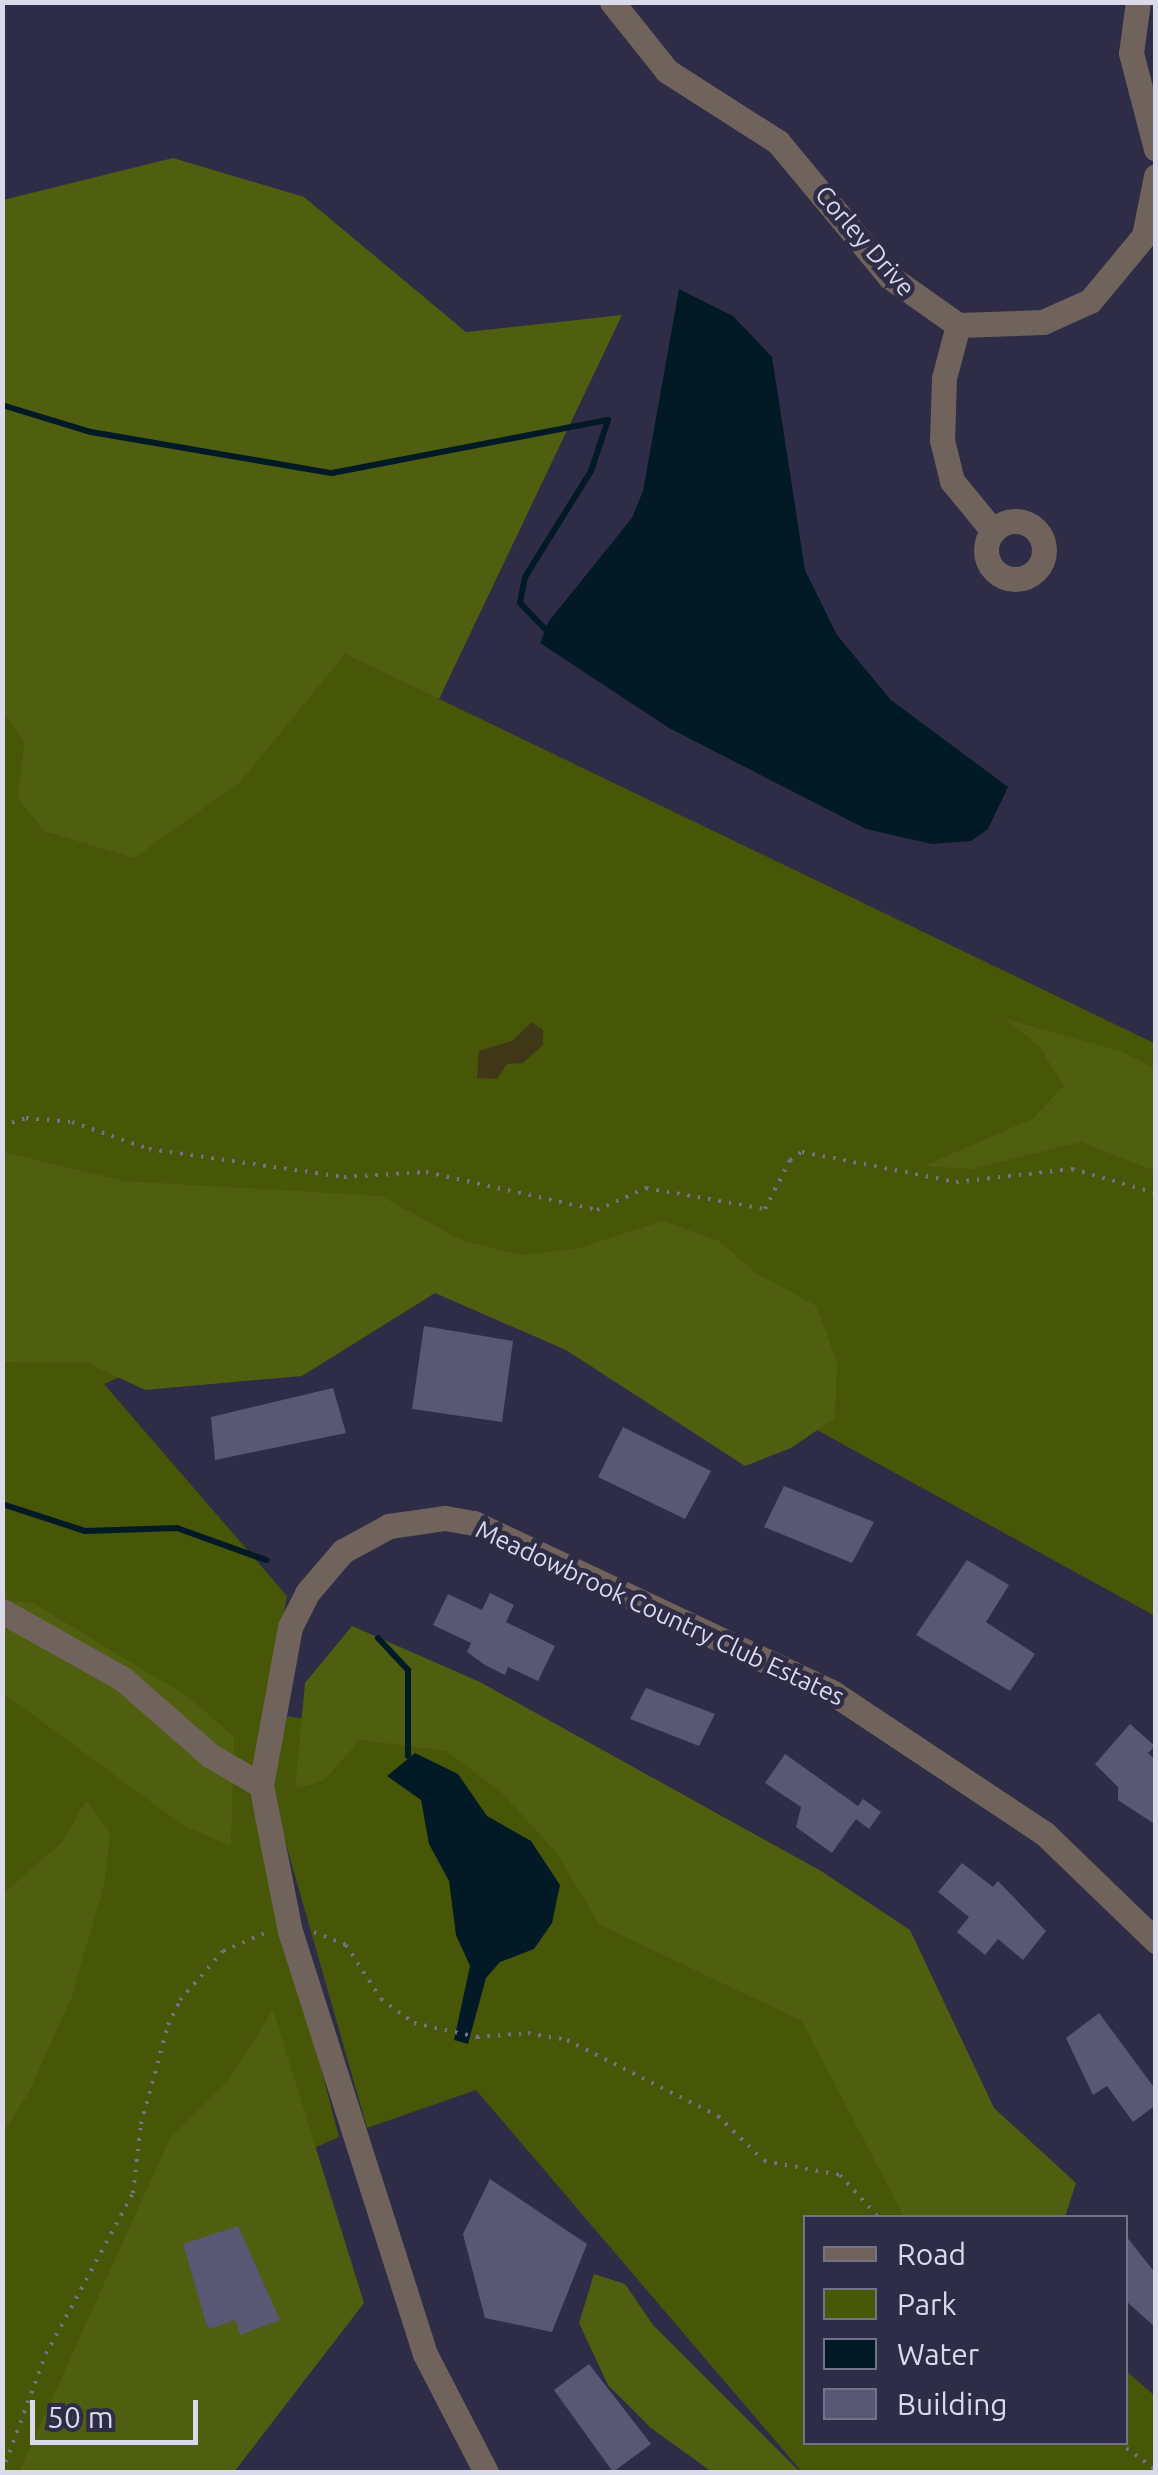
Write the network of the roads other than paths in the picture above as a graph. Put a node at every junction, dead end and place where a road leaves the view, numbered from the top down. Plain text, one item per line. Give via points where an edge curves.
1 (612, 2) edge
2 (1138, 2) edge
3 (1156, 149) edge
4 (1156, 176) edge
5 (958, 325) junction
6 (992, 531) dead end
7 (2, 1611) edge
8 (261, 1785) junction
9 (1156, 1941) edge
10 (486, 2472) edge

1 - 5 street, Corley Drive via 667,72 778,142 890,277
2 - 3 street via 1132,52
4 - 5 street via 1144,236 1090,301 1043,322
5 - 6 street via 944,378 942,440 952,481
7 - 8 street via 122,1678 211,1756
8 - 9 street, Meadowbrook Country Club Estates via 290,1627 306,1593 343,1551 389,1526 446,1518 474,1523 833,1693 1044,1833
8 - 10 street, Meadowbrook Country Club Estates via 290,1931 425,2354

